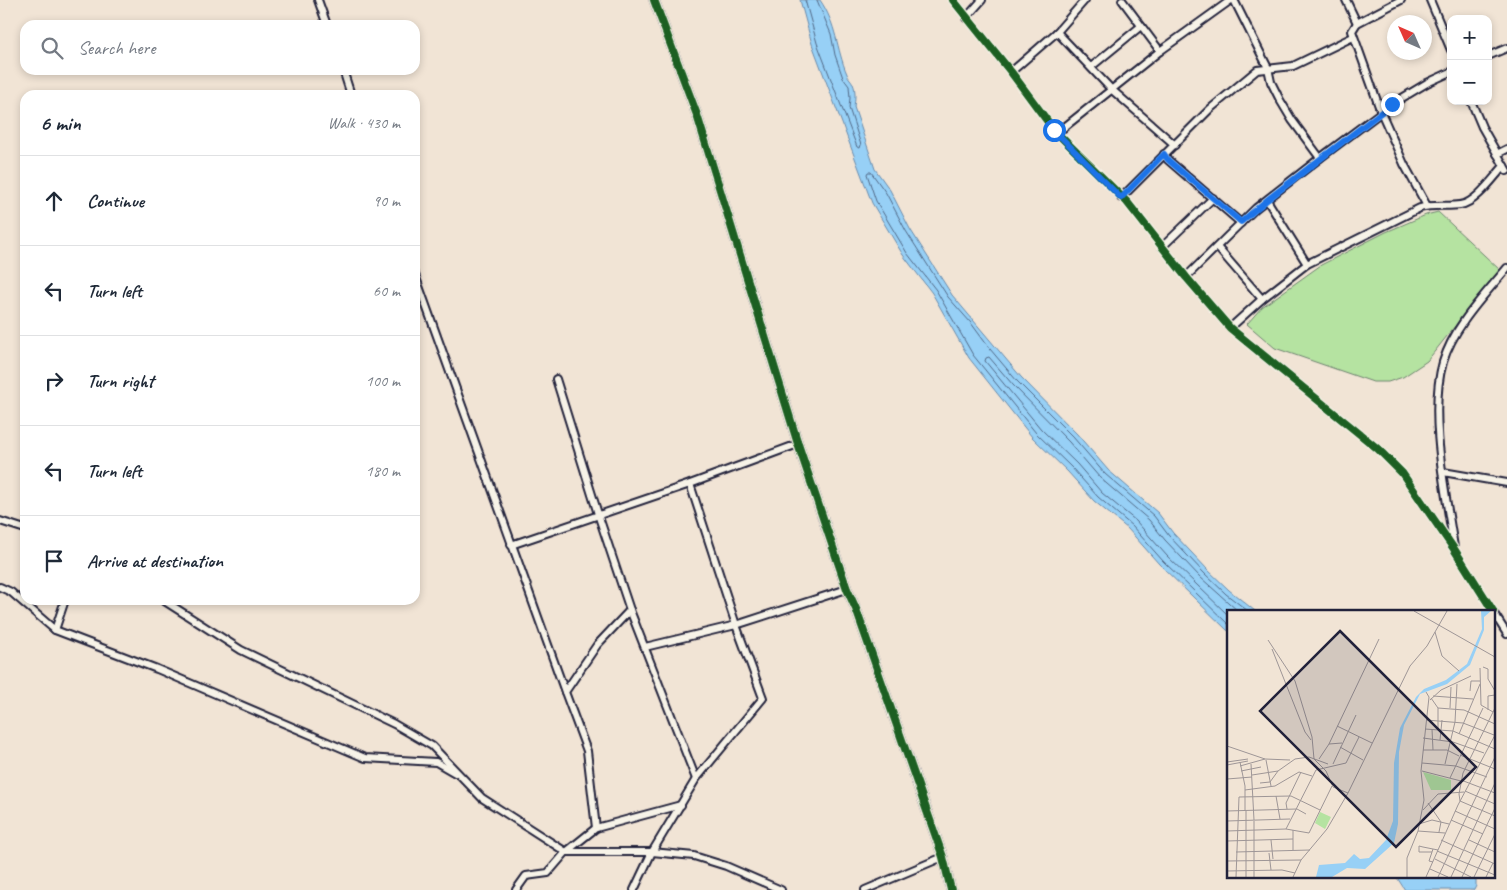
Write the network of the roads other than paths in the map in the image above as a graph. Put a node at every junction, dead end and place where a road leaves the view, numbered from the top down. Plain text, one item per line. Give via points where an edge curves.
1 (318, 0) edge
2 (654, 0) edge
3 (953, 0) edge
4 (982, 0) edge
5 (1085, 0) edge
6 (1122, 0) edge
7 (1232, 0) edge
8 (1346, 0) edge
9 (1401, 0) edge
10 (1430, 0) edge
11 (966, 18) junction
12 (325, 20) edge
13 (1357, 23) junction
14 (1141, 26) junction
15 (1057, 32) junction
16 (1353, 37) junction
17 (1447, 40) edge
18 (1507, 48) edge
19 (1160, 51) junction
20 (1492, 54) edge
21 (1090, 67) junction
22 (1268, 68) junction
23 (1011, 72) junction
24 (1447, 74) edge
25 (344, 75) edge
26 (1111, 89) junction
27 (349, 90) edge
28 (1473, 105) edge
29 (1381, 112) junction
30 (1057, 134) junction
31 (1175, 145) junction
32 (1507, 149) edge
33 (1164, 154) junction
34 (1497, 154) junction
35 (1320, 158) junction
36 (1506, 169) edge
37 (1121, 198) junction
38 (1213, 198) junction
39 (1267, 200) junction
40 (1427, 206) junction
41 (1241, 222) junction
42 (1162, 247) junction
43 (1217, 247) junction
44 (1307, 264) junction
45 (1507, 268) edge
46 (1186, 277) junction
47 (420, 289) edge
48 (1262, 299) junction
49 (1230, 328) junction
50 (556, 379) dead end
51 (798, 444) junction
52 (1443, 472) junction
53 (1507, 483) edge
54 (690, 484) junction
55 (598, 514) junction
56 (0, 521) edge
57 (20, 527) edge
58 (511, 545) junction
59 (1454, 549) junction
60 (0, 587) edge
61 (847, 589) junction
62 (20, 600) edge
63 (26, 605) edge
64 (63, 605) edge
65 (171, 605) edge
66 (630, 610) junction
67 (1492, 610) edge
68 (1494, 614) edge
69 (736, 624) junction
70 (55, 630) junction
71 (1507, 633) edge
72 (645, 647) junction
73 (565, 692) junction
74 (462, 777) junction
75 (696, 779) junction
76 (681, 804) junction
77 (596, 828) junction
78 (566, 852) junction
79 (652, 852) junction
80 (943, 857) junction
81 (516, 890) edge
82 (634, 890) edge
83 (781, 890) edge
84 (865, 890) edge
85 (951, 890) edge

1 - 12 street
2 - 51 street via 697,115
3 - 11 street
4 - 11 street
5 - 15 street
6 - 14 street
7 - 19 street
7 - 22 street
8 - 13 street
9 - 13 street
10 - 17 street
11 - 23 street
13 - 16 street via 1352,31
14 - 19 street
14 - 21 street
15 - 21 street
15 - 23 street
16 - 22 street via 1293,66
16 - 29 street
18 - 20 street
19 - 26 street
21 - 26 street
22 - 31 street via 1251,74
22 - 35 street via 1280,100
23 - 30 street
24 - 29 street
25 - 27 street
26 - 30 street
26 - 31 street
28 - 34 street
29 - 35 street
29 - 40 street
30 - 37 street
31 - 33 street
32 - 34 street
33 - 37 street
33 - 38 street
34 - 36 street
35 - 39 street
36 - 40 street via 1470,202
37 - 42 street
38 - 41 street
38 - 42 street
39 - 41 street
39 - 44 street
40 - 44 street
41 - 43 street
42 - 46 street
43 - 46 street
43 - 48 street
44 - 48 street
45 - 52 street via 1468,316 1443,362 1438,405
46 - 49 street
47 - 58 street
48 - 49 street
49 - 59 street via 1378,449 1402,473
50 - 55 street
51 - 54 street
51 - 61 street
52 - 53 street
52 - 59 street
54 - 55 street
54 - 69 street
55 - 58 street
55 - 66 street
56 - 57 street
58 - 73 street
59 - 67 street
60 - 62 street
61 - 69 street
61 - 80 street
63 - 70 street
64 - 70 street
65 - 74 street via 241,650 394,724 432,746
66 - 72 street
66 - 73 street via 596,645
68 - 71 street
69 - 72 street
69 - 75 street via 763,698
70 - 74 street via 157,669 365,758 436,762
72 - 75 street
73 - 77 street via 586,751
74 - 78 street via 482,798
75 - 76 street
76 - 77 street
76 - 79 street
77 - 78 street
78 - 79 street
78 - 81 street via 548,873 526,876
79 - 82 street
79 - 83 street via 694,856
80 - 84 street
80 - 85 street

